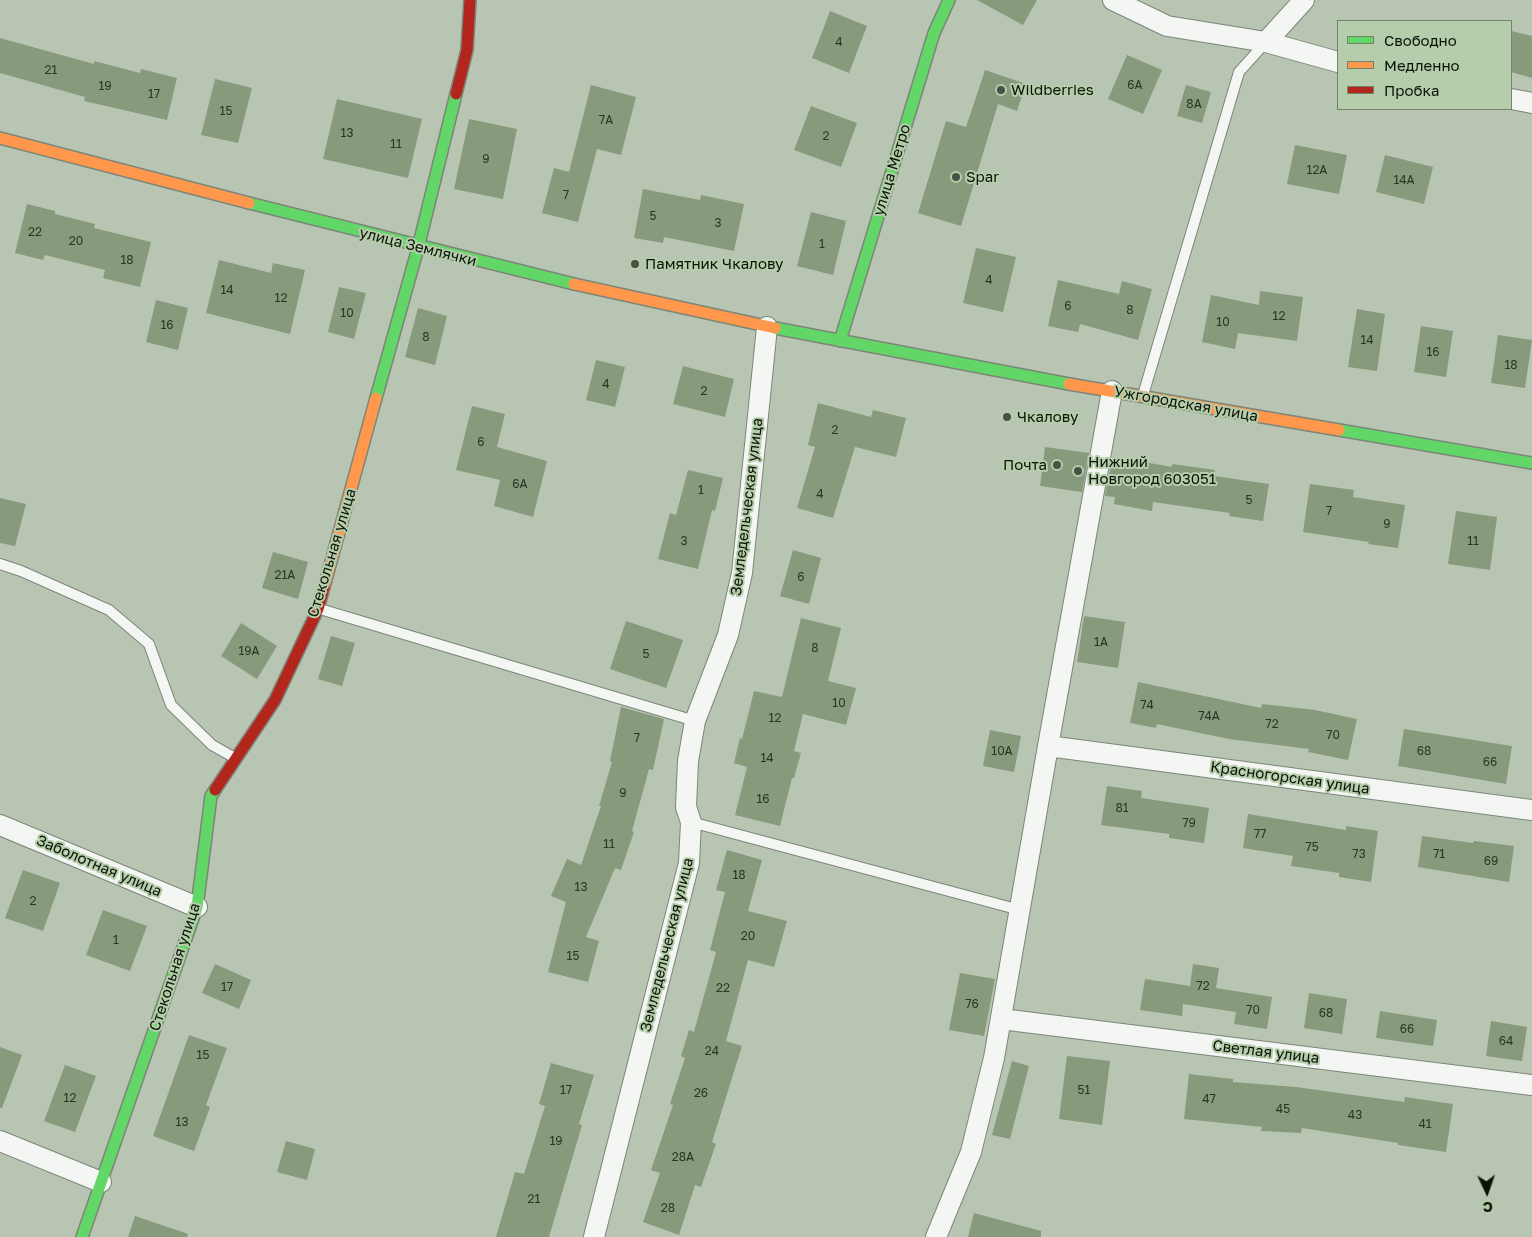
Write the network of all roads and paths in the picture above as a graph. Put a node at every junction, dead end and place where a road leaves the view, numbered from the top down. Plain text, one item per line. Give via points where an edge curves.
1 (470, 0) edge
2 (949, 0) edge
3 (1113, 0) edge
4 (1304, 0) edge
5 (1266, 42) junction
6 (1337, 62) edge
7 (1512, 99) edge
8 (1532, 103) edge
9 (0, 138) edge
10 (418, 248) junction
11 (767, 327) junction
12 (840, 341) junction
13 (1112, 391) junction
14 (1142, 396) junction
15 (1532, 463) edge
16 (0, 564) edge
17 (318, 609) junction
18 (695, 721) junction
19 (1048, 746) junction
20 (235, 758) junction
21 (1532, 810) edge
22 (691, 822) junction
23 (0, 825) edge
24 (197, 907) junction
25 (1020, 910) junction
26 (1001, 1019) junction
27 (1532, 1085) edge
28 (0, 1141) edge
29 (101, 1182) junction
30 (82, 1237) edge
31 (594, 1237) edge
32 (936, 1237) edge

1 - 10 street, Стекольная улица via 467,50
2 - 12 street, улица Метро via 934,34
3 - 5 street via 1168,26
4 - 5 street
5 - 6 street
5 - 14 lane via 1239,72
7 - 8 street
9 - 10 street, улица Землячки
10 - 11 street, улица Землячки
10 - 17 street, Стекольная улица
11 - 12 street, улица Землячки
11 - 18 street, Земледельческая улица via 742,573 728,635
12 - 13 street, Ужгородская улица
13 - 14 street, Ужгородская улица
13 - 19 street
14 - 15 street, Ужгородская улица
16 - 20 lane via 109,610 149,644 171,704 212,745
17 - 18 lane
17 - 20 street, Стекольная улица via 275,700
18 - 22 street, Земледельческая улица via 688,761 686,807
19 - 21 street, Красногорская улица
19 - 25 street
20 - 24 street, Стекольная улица via 211,796
22 - 25 lane
22 - 31 street, Земледельческая улица via 689,863
23 - 24 street, Заболотная улица
24 - 29 street, Стекольная улица
25 - 26 street
26 - 27 street, Светлая улица
26 - 32 street via 971,1152
28 - 29 street
29 - 30 street, Стекольная улица

